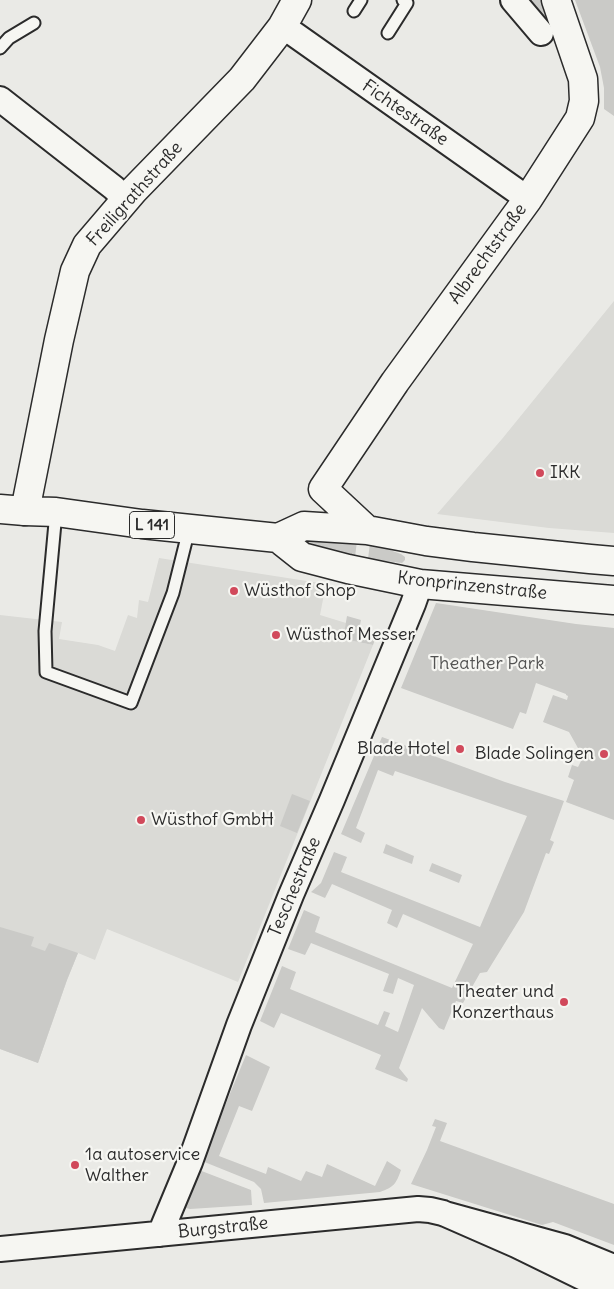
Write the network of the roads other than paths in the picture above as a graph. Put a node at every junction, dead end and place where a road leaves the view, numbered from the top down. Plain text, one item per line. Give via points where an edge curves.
1 (297, 0) edge
2 (361, 0) edge
3 (403, 0) edge
4 (513, 0) edge
5 (556, 0) edge
6 (354, 10) dead end
7 (34, 23) dead end
8 (282, 27) junction
9 (541, 33) dead end
10 (388, 34) dead end
11 (0, 48) edge
12 (0, 99) edge
13 (528, 199) junction
14 (126, 200) junction
15 (323, 489) junction
16 (12, 510) edge
17 (56, 512) junction
18 (189, 528) junction
19 (367, 530) junction
20 (278, 538) junction
21 (426, 541) junction
22 (614, 560) edge
23 (420, 584) junction
24 (614, 600) edge
25 (160, 1234) junction
26 (0, 1249) edge
27 (562, 1256) junction
28 (590, 1285) edge

1 - 8 main road, Freiligrathstraße
2 - 6 lane
3 - 10 lane via 407,2
4 - 9 street
5 - 13 main road, Albrechtstraße via 582,79 584,101 580,118
7 - 11 lane
8 - 13 street, Fichtestraße
8 - 14 main road, Freiligrathstraße via 242,78
12 - 14 street
13 - 15 main road, Albrechtstraße via 395,382
14 - 16 main road, Freiligrathstraße via 87,245 76,271
15 - 19 main road
15 - 20 main road, Albrechtstraße
16 - 17 main road, L 141
17 - 18 main road, L 141
17 - 18 lane via 44,630 46,672 131,703 173,593
18 - 20 main road, L 141
19 - 20 main road via 304,526
19 - 21 main road
20 - 23 main road, Kronprinzenstraße via 302,558
21 - 22 main road
21 - 23 main road, Teschestraße
23 - 24 main road, Kronprinzenstraße
23 - 25 street, Teschestraße via 291,895
25 - 26 street, Burgstraße
25 - 27 street, Burgstraße via 430,1210
27 - 28 street, Burgstraße
27 - 28 street, Burgstraße via 609,1265 614,1274 611,1282 606,1286

